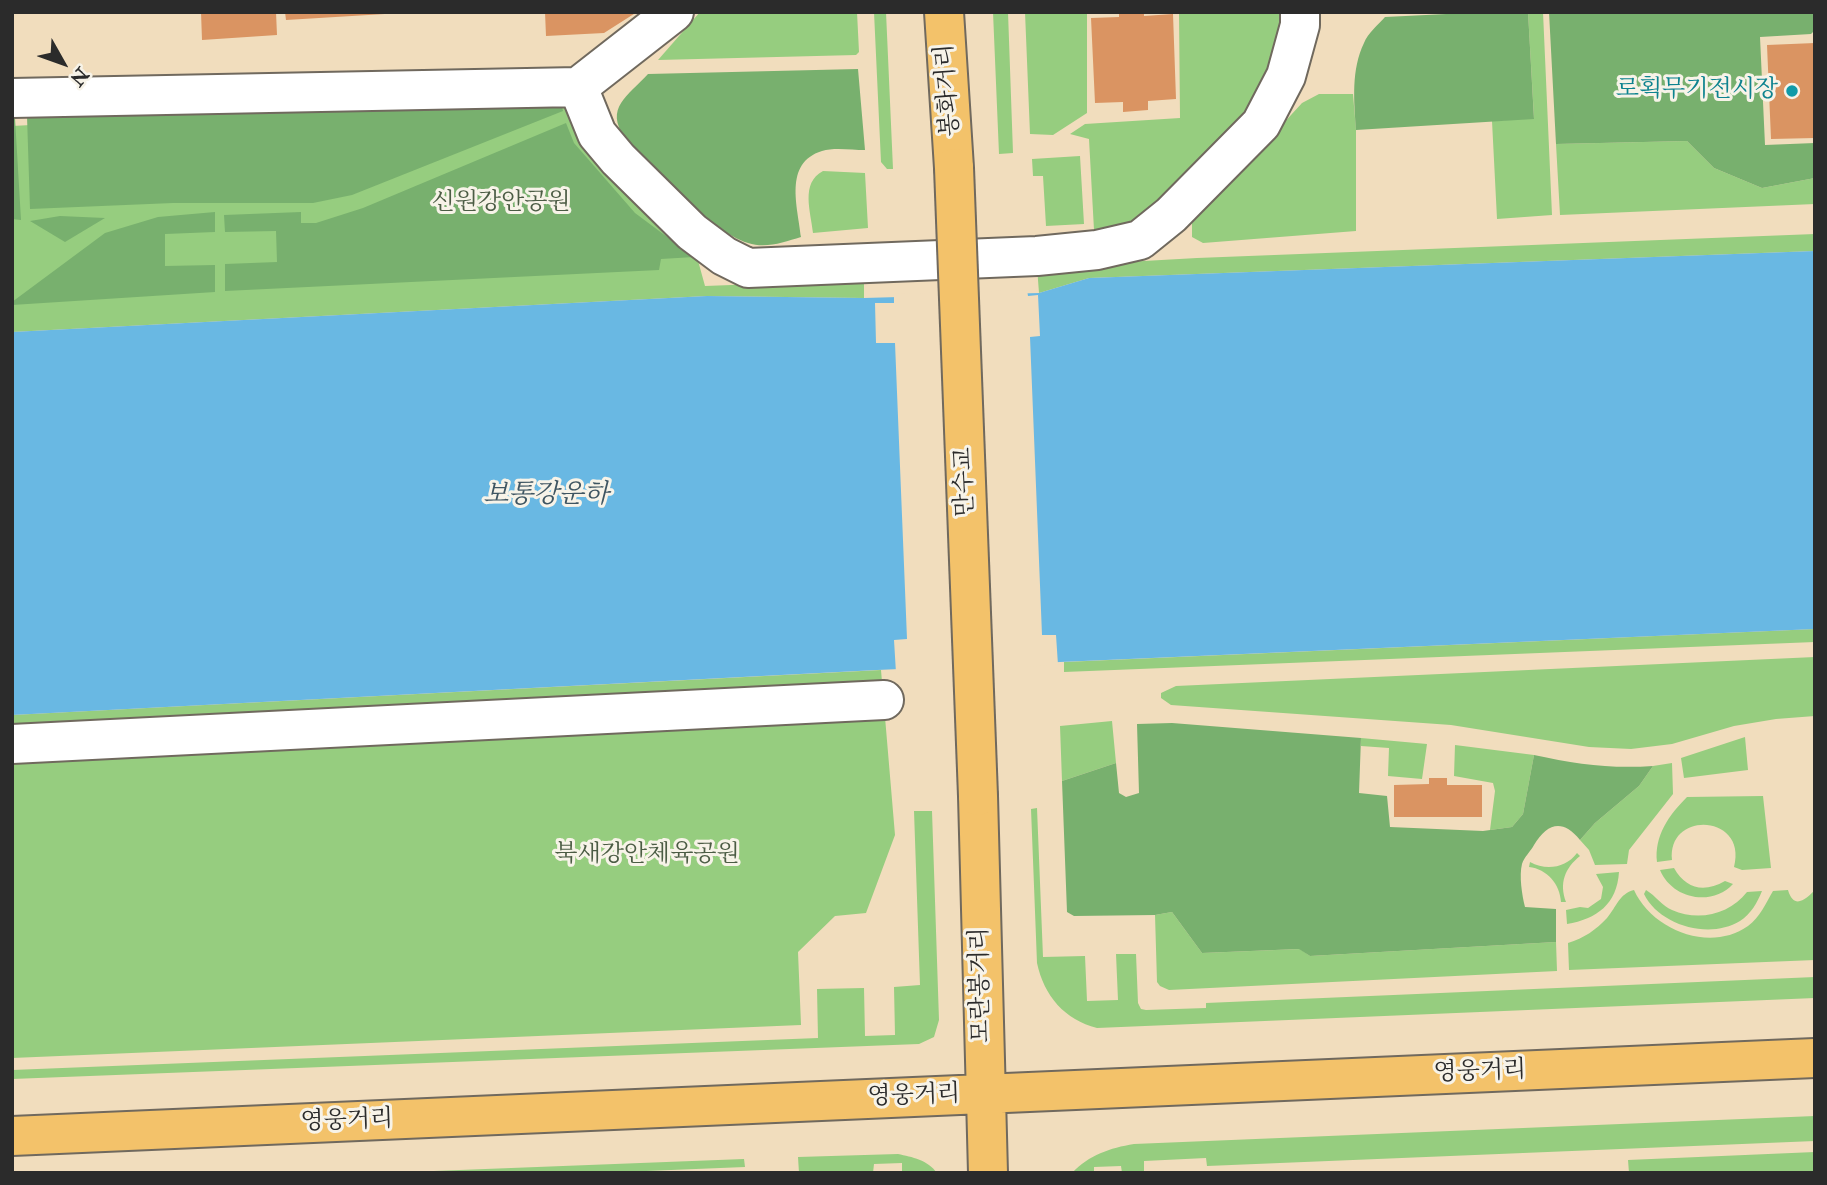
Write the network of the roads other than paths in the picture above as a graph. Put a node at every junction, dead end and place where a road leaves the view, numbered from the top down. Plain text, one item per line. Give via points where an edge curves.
1 (674, 12) edge
2 (944, 12) edge
3 (1300, 12) edge
4 (578, 87) junction
5 (12, 98) edge
6 (954, 168) joint
7 (884, 700) dead end
8 (12, 744) edge
9 (978, 796) joint
10 (1815, 1059) edge
11 (985, 1094) junction
12 (12, 1136) edge
13 (988, 1173) edge

1 - 4 street
2 - 6 main road, 봉화거리
3 - 4 street via 1286,76 1261,124 1140,240 1097,250 748,268 692,232 618,159 597,134
4 - 5 street
6 - 9 main road, 만수교, bridge
7 - 8 street
9 - 11 main road, 모란봉거리
10 - 11 main road, 영웅거리
11 - 12 main road, 영웅거리
11 - 13 main road, 모란봉거리

